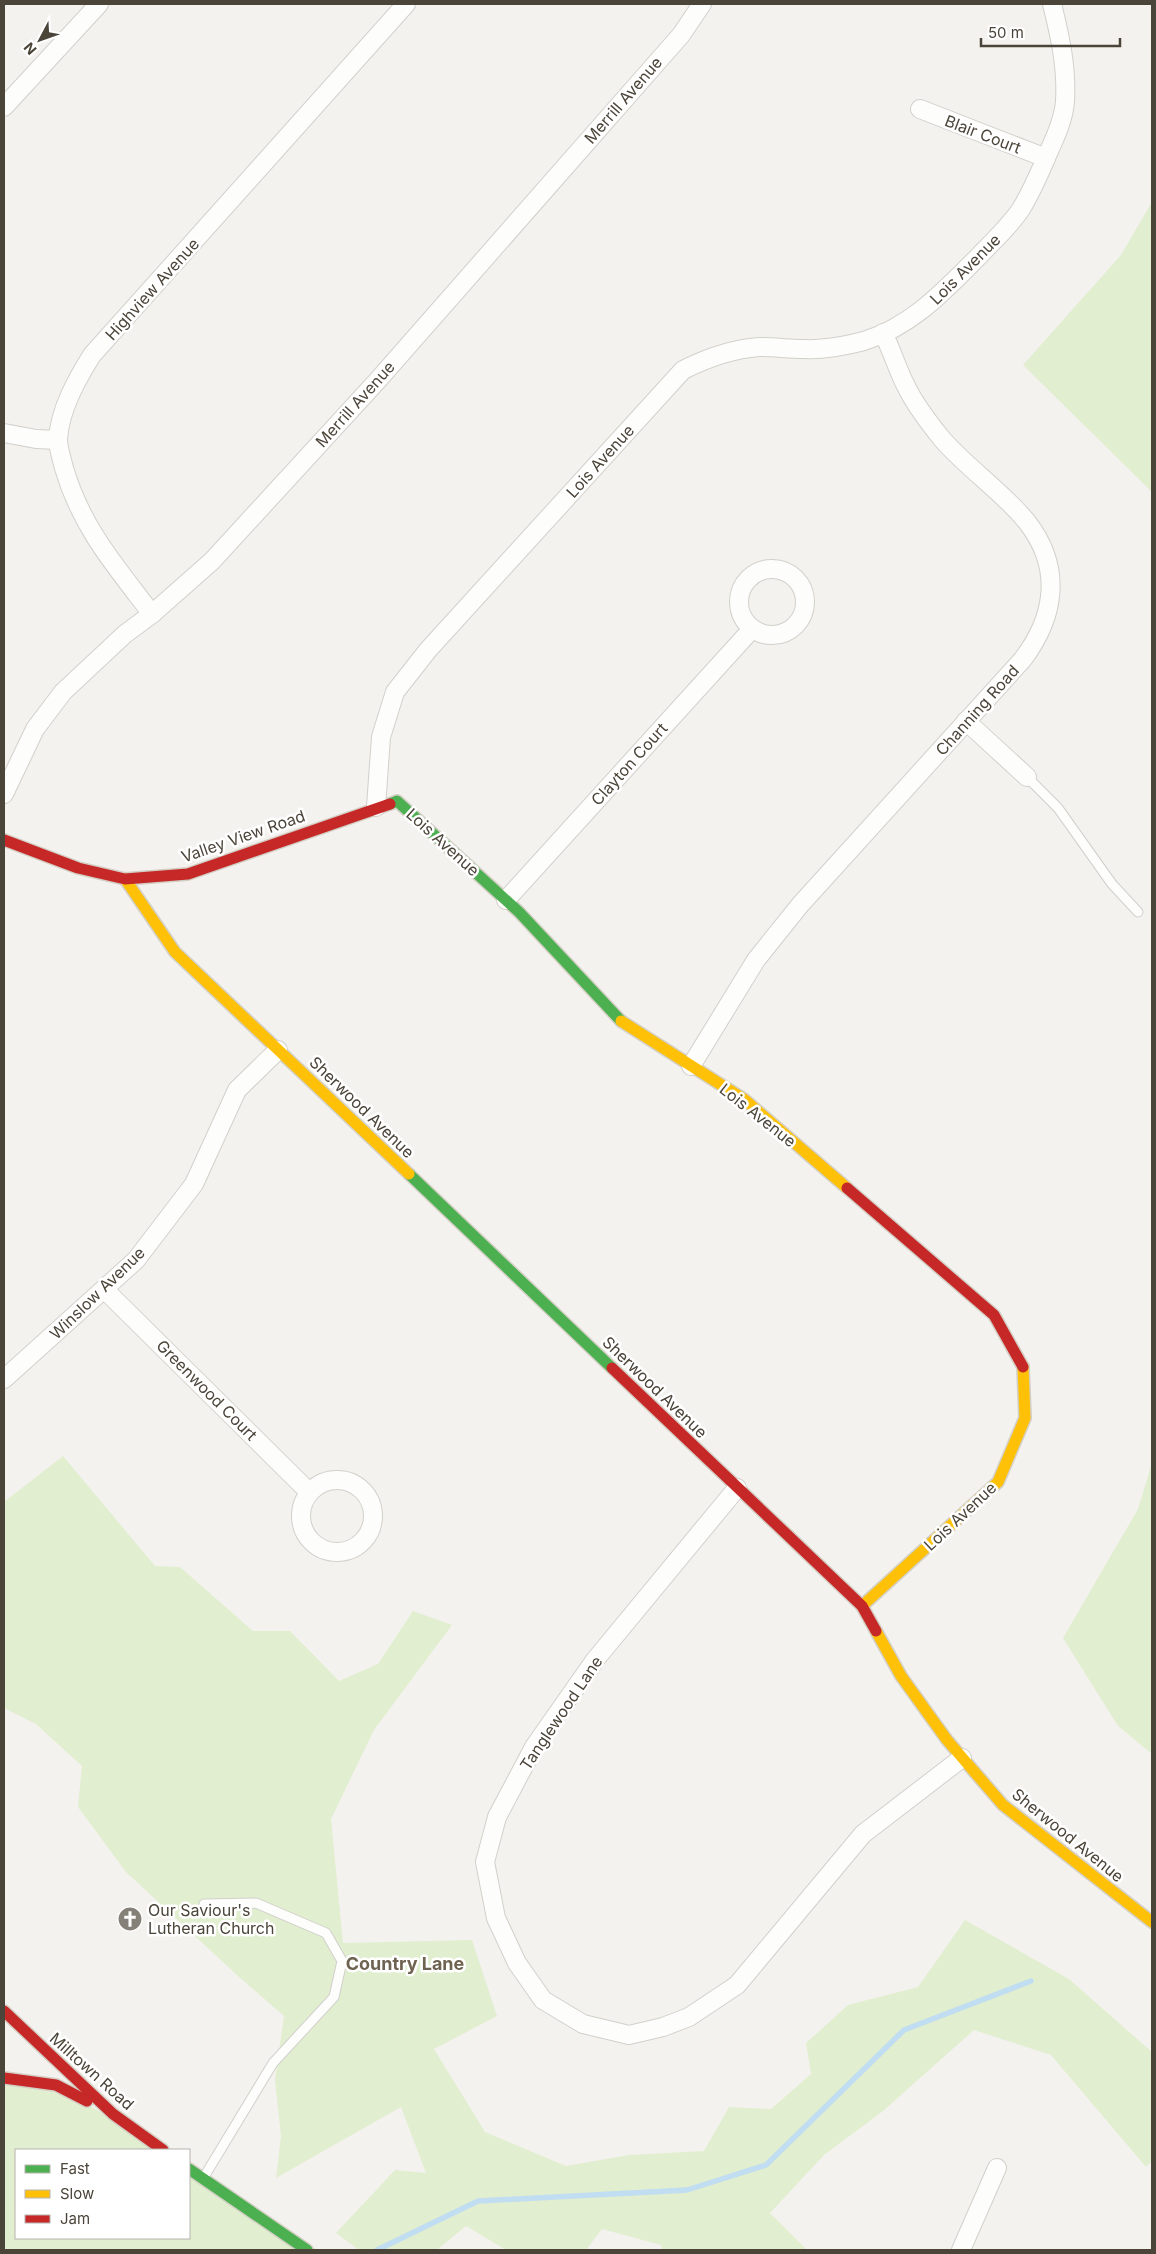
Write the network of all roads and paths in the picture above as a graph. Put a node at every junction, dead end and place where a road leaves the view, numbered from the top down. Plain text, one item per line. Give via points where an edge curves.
1 (99, 4) edge
2 (406, 4) edge
3 (702, 4) edge
4 (1052, 4) edge
5 (4, 107) edge
6 (920, 109) dead end
7 (1046, 158) junction
8 (884, 333) junction
9 (4, 433) edge
10 (58, 440) junction
11 (152, 614) junction
12 (752, 629) dead end
13 (966, 721) junction
14 (1027, 777) joint
15 (4, 794) edge
16 (376, 808) junction
17 (4, 840) edge
18 (125, 879) junction
19 (506, 900) junction
20 (1138, 912) dead end
21 (278, 1050) junction
22 (691, 1066) junction
23 (104, 1289) junction
24 (4, 1379) edge
25 (737, 1488) junction
26 (309, 1492) junction
27 (862, 1606) junction
28 (962, 1758) junction
29 (204, 1904) dead end
30 (1152, 1922) edge
31 (5, 2016) edge
32 (4, 2078) edge
33 (112, 2114) junction
34 (162, 2149) edge
35 (997, 2168) dead end
36 (190, 2170) edge
37 (203, 2179) junction
38 (307, 2250) edge
39 (960, 2250) edge

1 - 5 street
2 - 10 street, Highview Avenue via 92,355 76,381
3 - 11 street, Merrill Avenue via 681,35 378,380 212,561
4 - 7 street, Lois Avenue via 1062,41 1066,102
6 - 7 street, Blair Court
7 - 8 street, Lois Avenue via 1021,209 1005,229 936,300
8 - 13 street, Channing Road via 906,386 922,412 943,440 1026,521 1046,558 1050,601 1036,642
8 - 16 street, Lois Avenue via 844,346 738,350 683,370 428,650 395,692 381,737
9 - 10 street
10 - 11 street, Highview Avenue via 70,488 85,523
11 - 15 street, Merrill Avenue via 125,634 63,692 35,728
12 - 19 street, Clayton Court
13 - 14 street
13 - 22 street, Channing Road via 800,905 756,960
14 - 20 lane via 1058,808 1112,884
16 - 18 street, Valley View Road via 188,874
16 - 19 street, Lois Avenue via 397,801
17 - 18 street, Valley View Road via 78,868
18 - 21 street, Sherwood Avenue via 174,952
19 - 22 street, Lois Avenue via 617,1019
21 - 23 street, Winslow Avenue via 237,1090 194,1184 136,1260
21 - 25 street, Sherwood Avenue
22 - 27 street, Lois Avenue via 745,1100 994,1316 1023,1367 1025,1418 998,1482
23 - 24 street, Winslow Avenue
23 - 26 street, Greenwood Court
25 - 27 street, Sherwood Avenue
25 - 28 street, Tanglewood Lane via 595,1660 534,1748 497,1817 485,1862 496,1918 517,1963 543,2000 583,2024 629,2035 689,2017 737,1985 863,1834
26 - 26 street via 301,1515 309,1538 318,1546 342,1552 364,1540 370,1531 373,1508 361,1488 346,1481 329,1480
27 - 28 street, Sherwood Avenue via 901,1676
28 - 30 street, Sherwood Avenue via 1003,1805
29 - 37 lane via 256,1903 326,1933 342,1961 334,1997 273,2063
31 - 33 street, Milltown Road
32 - 33 street via 56,2085
33 - 34 street, Milltown Road
35 - 39 street
36 - 37 street
37 - 38 street

